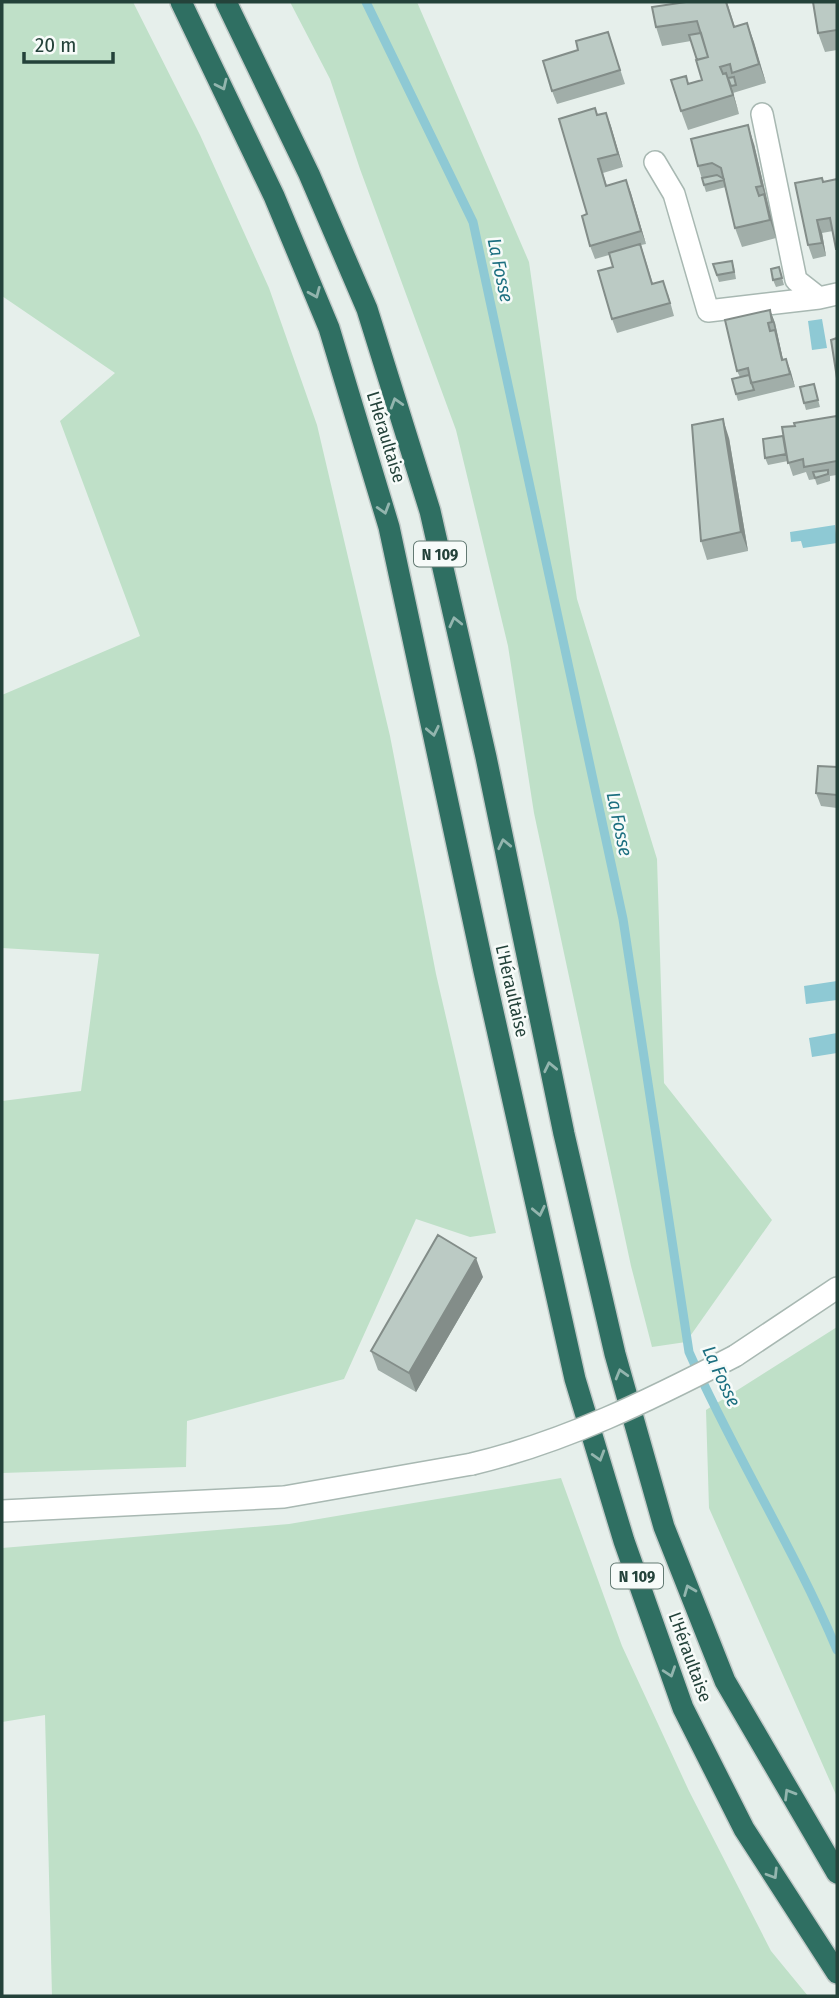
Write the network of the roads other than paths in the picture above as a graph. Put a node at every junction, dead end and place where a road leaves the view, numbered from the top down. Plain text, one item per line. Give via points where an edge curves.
1 (181, 2) edge
2 (226, 2) edge
3 (762, 114) dead end
4 (655, 162) dead end
5 (828, 296) edge
6 (837, 1289) edge
7 (2, 1511) edge
8 (837, 1874) edge
9 (837, 1973) edge

1 -> 9 highway, L'Héraultaise / N 109 via 274,195 329,328 389,527 575,1379 624,1541 683,1707 744,1829
8 -> 2 highway, L'Héraultaise / N 109 via 725,1681 664,1527 615,1354 576,1186 430,511 367,309 309,174
3 - 5 street via 796,280
4 - 5 street via 674,194 708,312
6 - 7 street, bridge via 734,1356 653,1399 549,1443 472,1464 284,1497

